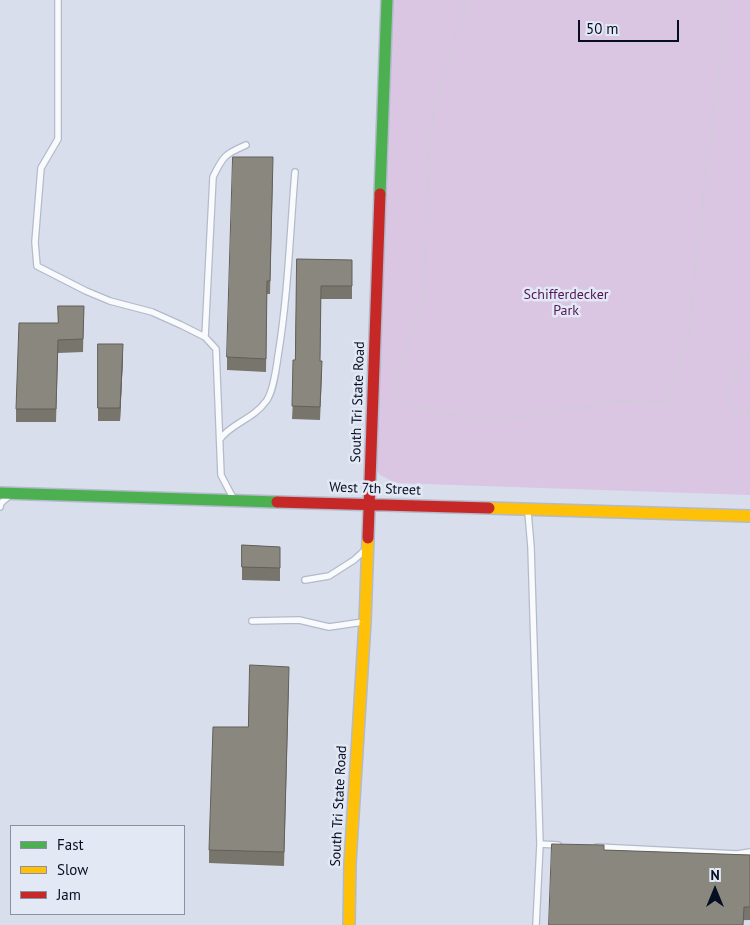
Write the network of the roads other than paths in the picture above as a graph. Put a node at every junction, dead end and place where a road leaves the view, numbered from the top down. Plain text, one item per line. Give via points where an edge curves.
1 (58, 0) edge
2 (387, 0) edge
3 (246, 145) dead end
4 (295, 172) dead end
5 (205, 337) junction
6 (220, 439) junction
7 (5, 493) edge
8 (234, 500) junction
9 (370, 504) junction
10 (0, 507) edge
11 (528, 510) junction
12 (750, 516) edge
13 (368, 548) junction
14 (305, 580) dead end
15 (252, 621) dead end
16 (365, 622) junction
17 (540, 844) junction
18 (560, 845) edge
19 (590, 846) edge
20 (750, 852) edge
21 (349, 925) edge
22 (536, 925) edge

1 - 5 lane via 58,139 41,168 35,242 37,266 102,298 152,312
2 - 9 street, South Tri State Road
3 - 5 lane via 229,152 220,161 213,177
4 - 6 lane via 283,325 274,378 268,398 257,412 226,431
5 - 6 lane via 216,349
6 - 8 lane via 221,475
7 - 8 street, West 7th Street
7 - 10 lane
8 - 9 street, West 7th Street
9 - 11 street, West 7th Street
9 - 13 street, South Tri State Road
11 - 12 street, West 7th Street
11 - 17 lane
13 - 14 lane via 330,576
13 - 16 street, South Tri State Road
15 - 16 lane via 298,620 328,627
16 - 21 street, South Tri State Road
17 - 18 lane
17 - 22 lane
19 - 20 lane

